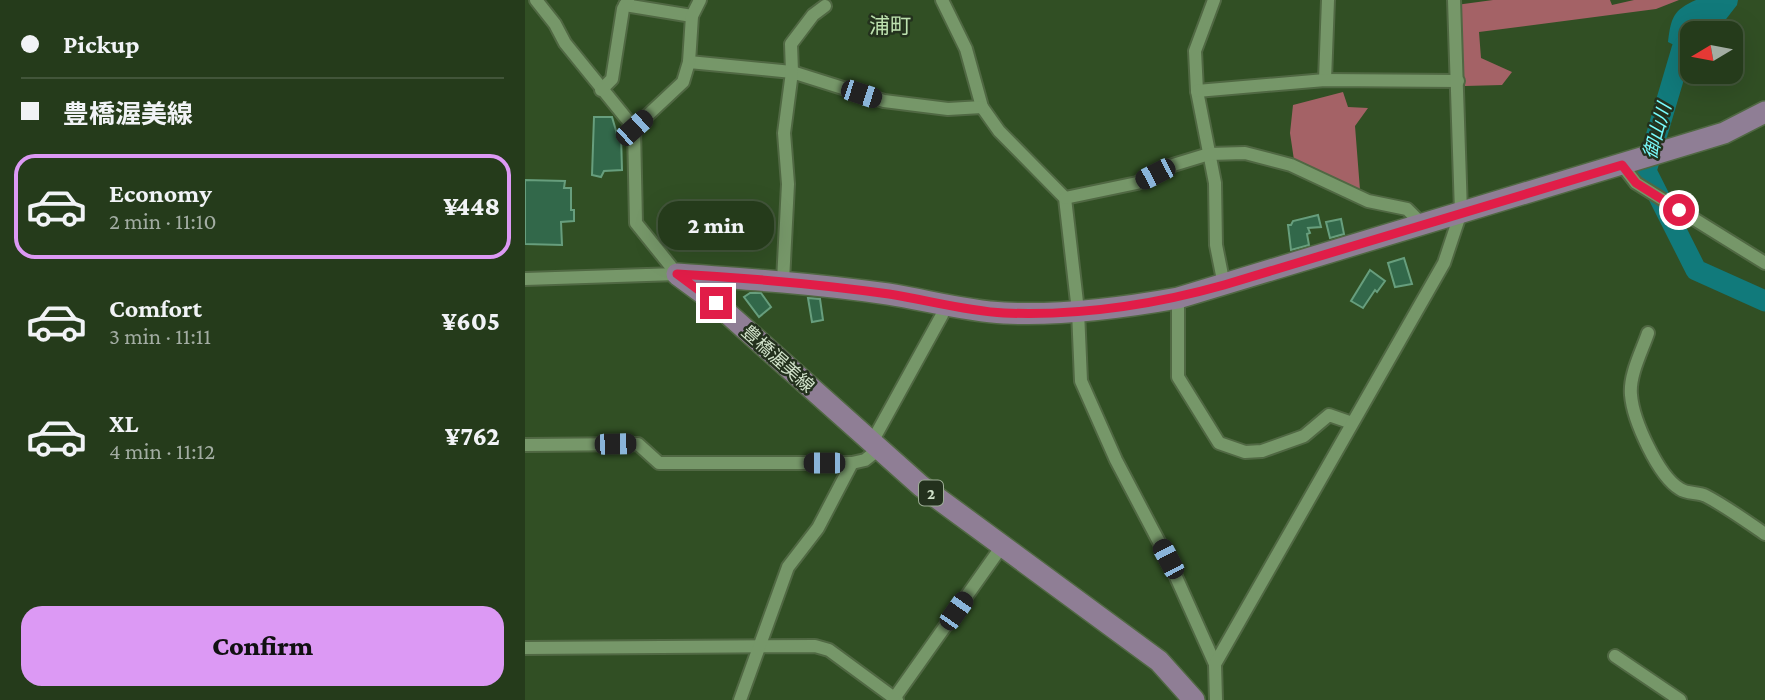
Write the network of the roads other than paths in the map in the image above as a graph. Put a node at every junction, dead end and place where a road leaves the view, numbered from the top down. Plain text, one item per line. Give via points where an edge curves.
1 (536, 0) edge
2 (700, 0) edge
3 (942, 0) edge
4 (1214, 0) edge
5 (1328, 0) edge
6 (1454, 0) edge
7 (627, 3) edge
8 (825, 5) dead end
9 (692, 16) junction
10 (689, 62) junction
11 (792, 72) junction
12 (1325, 80) junction
13 (1458, 81) junction
14 (601, 89) junction
15 (1198, 91) junction
16 (982, 107) junction
17 (1765, 111) edge
18 (634, 128) junction
19 (1209, 155) junction
20 (1622, 165) junction
21 (1065, 198) junction
22 (1461, 212) junction
23 (1422, 224) junction
24 (1765, 263) edge
25 (677, 274) junction
26 (525, 279) edge
27 (783, 281) junction
28 (1224, 285) junction
29 (1178, 298) junction
30 (946, 303) junction
31 (1078, 311) junction
32 (1648, 333) dead end
33 (1352, 423) junction
34 (525, 445) edge
35 (875, 446) junction
36 (852, 463) junction
37 (1765, 534) edge
38 (1002, 546) junction
39 (758, 646) junction
40 (525, 648) edge
41 (1615, 656) dead end
42 (1215, 664) junction
43 (895, 699) edge
44 (740, 700) edge
45 (1194, 700) edge
46 (1216, 700) edge
47 (1680, 700) edge

1 - 14 street
2 - 9 street
3 - 16 street via 966,49
4 - 15 street via 1195,51
5 - 12 street
6 - 13 street
7 - 9 street
7 - 14 street via 612,79
8 - 11 street via 791,44
9 - 10 street
10 - 11 street
10 - 18 street via 683,82
11 - 16 street via 884,101 948,109
11 - 27 street via 784,133 788,184
12 - 13 street
12 - 15 street
13 - 22 street
14 - 18 street
15 - 19 street
16 - 21 street via 999,131
17 - 20 main road via 1724,133
18 - 25 street via 636,223
19 - 21 street via 1173,165 1137,183
19 - 23 street via 1245,153 1291,164 1369,201 1407,209
19 - 28 street
20 - 22 main road
20 - 24 street via 1636,183
21 - 31 street
22 - 23 main road
22 - 33 street via 1444,262
23 - 28 main road
25 - 26 street
25 - 27 main road
25 - 35 main road, 豊橋渥美線 / 2 via 716,303
27 - 30 main road
28 - 29 main road
29 - 31 main road
29 - 33 street via 1178,377 1219,443 1245,452 1262,451 1304,436 1329,415
30 - 31 main road via 1003,313
30 - 35 street
31 - 42 street via 1081,381
32 - 37 street via 1630,394 1651,452 1682,491 1705,496
33 - 42 street
34 - 36 street via 638,444 659,463
35 - 36 street via 865,460
35 - 38 main road, 豊橋渥美線 / 2
36 - 39 street via 818,528 788,567
38 - 43 street
38 - 45 main road, 豊橋渥美線 / 2 via 1159,661
39 - 40 street
39 - 43 street via 829,650
39 - 44 street
41 - 47 street
42 - 46 street

